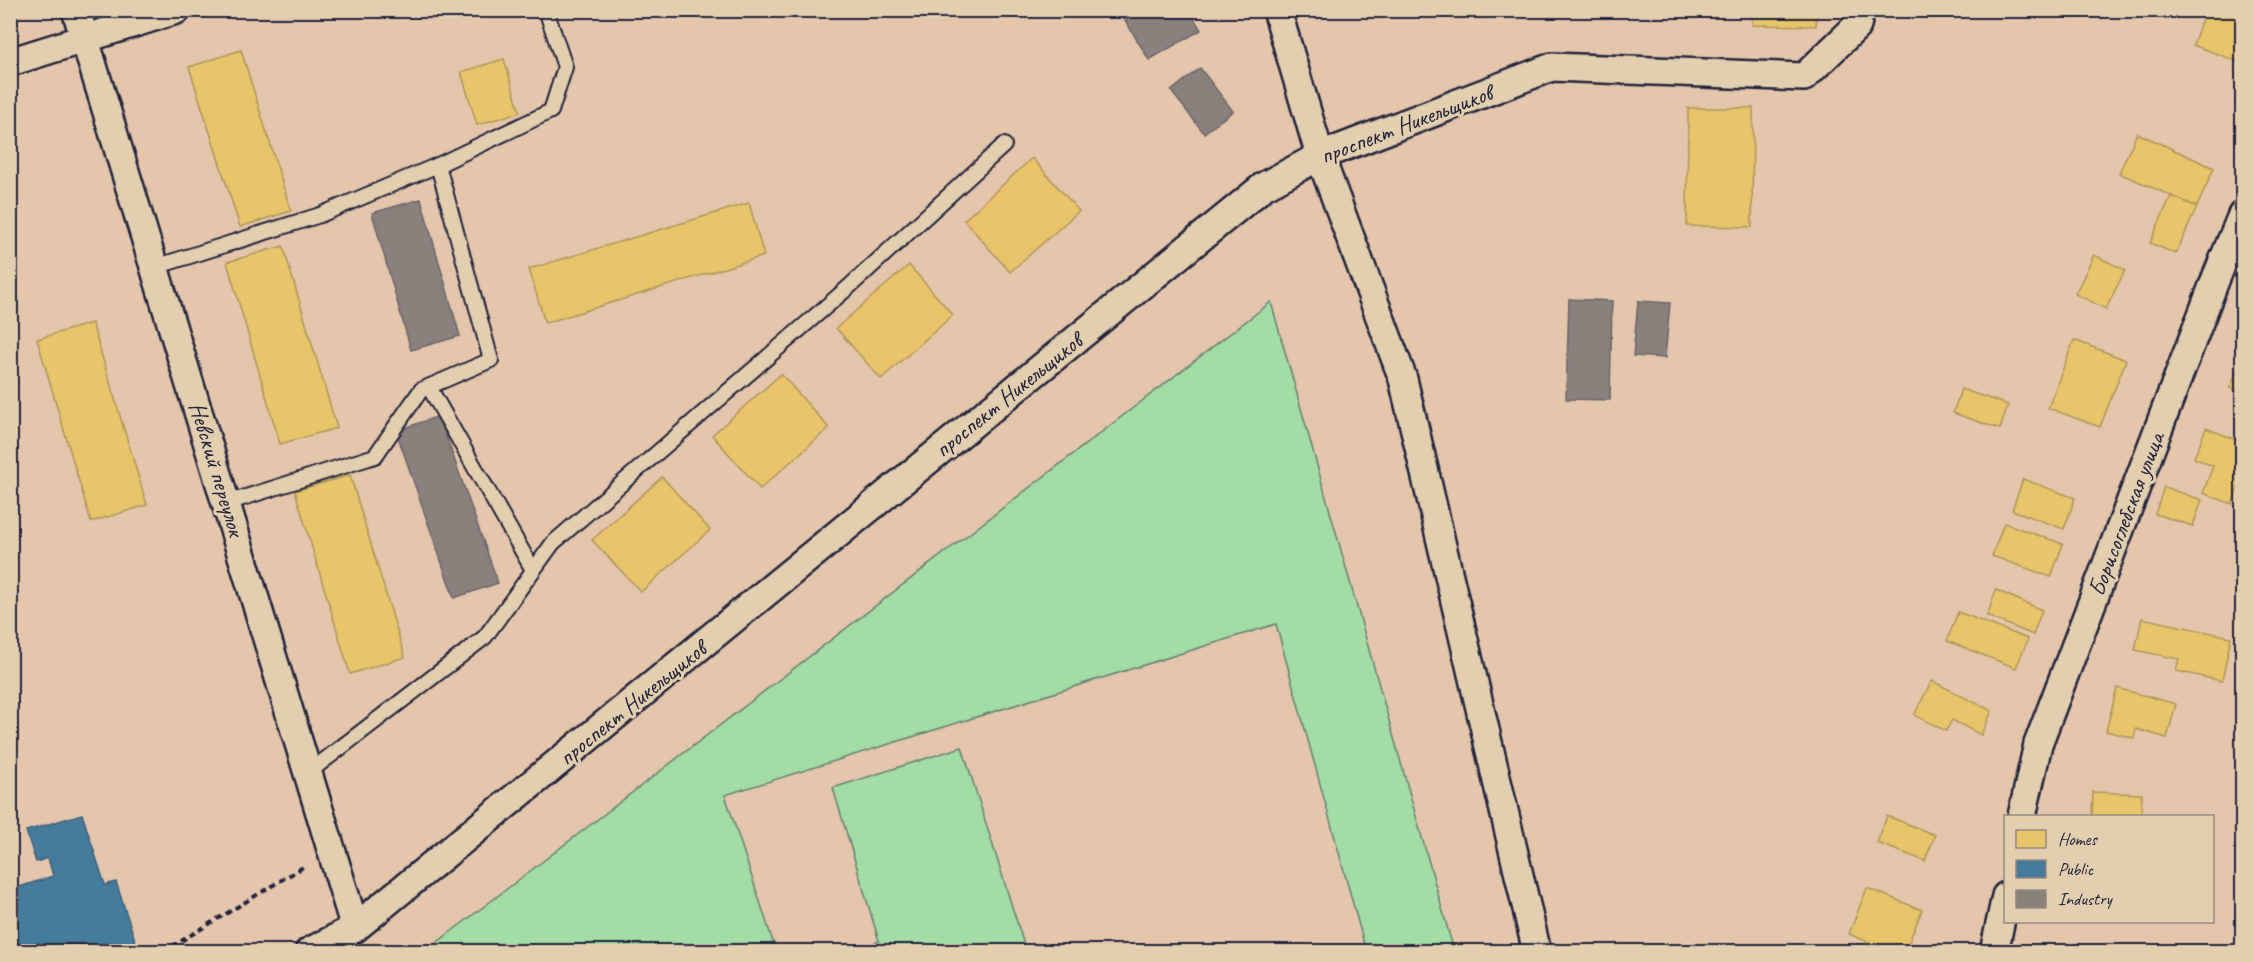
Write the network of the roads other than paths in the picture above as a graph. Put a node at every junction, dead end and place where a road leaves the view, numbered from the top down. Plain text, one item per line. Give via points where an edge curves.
1 (76, 10) edge
2 (176, 10) edge
3 (546, 10) edge
4 (1277, 10) edge
5 (1860, 10) edge
6 (86, 40) junction
7 (10, 62) edge
8 (1004, 145) dead end
9 (1320, 156) junction
10 (438, 165) junction
11 (2242, 215) edge
12 (155, 267) junction
13 (429, 387) junction
14 (227, 502) junction
15 (533, 570) junction
16 (309, 772) junction
17 (2022, 815) edge
18 (2004, 905) edge
19 (355, 928) junction
20 (309, 951) edge
21 (1537, 951) edge
22 (1994, 951) edge

1 - 6 street, Невский переулок
2 - 6 street
3 - 10 lane via 565,67 551,111
4 - 9 street
5 - 9 street, проспект Никельщиков via 1857,26 1804,77 1552,67
6 - 7 street
6 - 12 street, Невский переулок
8 - 15 lane via 851,285 553,543
9 - 19 street, проспект Никельщиков via 1264,186
9 - 21 street via 1403,379
10 - 12 lane via 320,215
10 - 13 lane via 491,360
11 - 17 street, Борисоглебская улица via 2038,744
12 - 14 street, Невский переулок
13 - 14 lane via 421,390 375,456
13 - 15 lane
14 - 16 street, Невский переулок
15 - 16 lane via 485,637
16 - 19 street, Невский переулок
18 - 22 street
19 - 20 street, проспект Никельщиков

